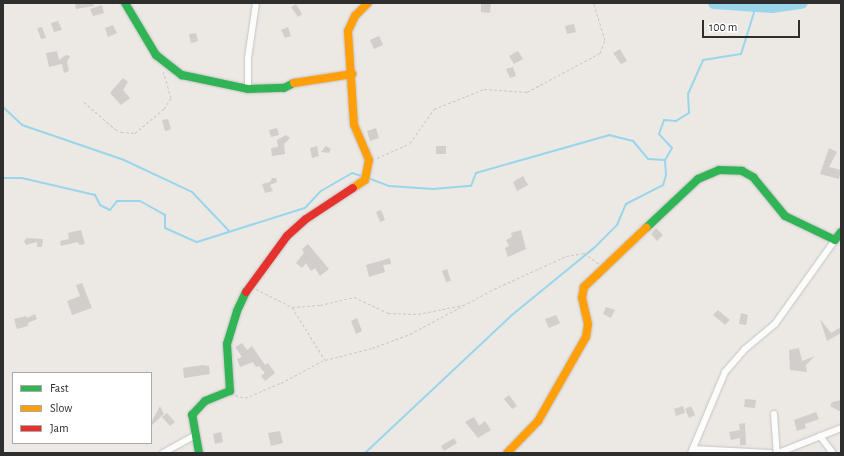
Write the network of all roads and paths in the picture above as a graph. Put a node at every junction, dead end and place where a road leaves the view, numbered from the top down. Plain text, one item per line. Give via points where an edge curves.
1 (125, 3) edge
2 (256, 3) edge
3 (368, 3) edge
4 (594, 3) edge
5 (162, 69) dead end
6 (352, 74) junction
7 (248, 89) junction
8 (84, 102) dead end
9 (369, 160) junction
10 (841, 232) edge
11 (835, 240) junction
12 (593, 260) dead end
13 (249, 286) junction
14 (465, 305) junction
15 (292, 307) junction
16 (325, 360) junction
17 (230, 391) junction
18 (774, 414) dead end
19 (841, 428) edge
20 (194, 436) junction
21 (820, 436) junction
22 (692, 451) edge
23 (163, 453) edge
24 (199, 453) edge
25 (507, 453) edge
26 (770, 453) edge
27 (778, 453) edge
28 (833, 453) edge

1 - 7 street via 156,55 174,71 188,77
2 - 7 street via 248,58
3 - 6 street via 355,16 348,31
4 - 9 path via 605,40 600,53 527,92 484,89 434,109 410,143
5 - 8 path via 171,98 164,109 135,132 121,132 115,129
6 - 7 street via 298,81 284,88
6 - 9 street via 354,125
9 - 13 street via 365,180 361,185 306,219 287,236
10 - 11 street
11 - 22 street via 775,324 746,349 725,372
11 - 25 street via 785,216 753,177 742,171 719,170 698,179 584,287 582,292 588,324 586,337 538,421
12 - 14 path via 584,253 566,256
13 - 15 path
13 - 17 street via 237,311 227,344
14 - 15 path via 418,314 388,313 354,297
14 - 16 path via 410,334 372,348
15 - 16 path
16 - 17 path via 281,384 245,398 240,398
17 - 20 street via 205,401 194,411 191,420
18 - 27 street
19 - 21 street
20 - 23 street
20 - 24 street
21 - 27 street
21 - 28 street
22 - 26 street

